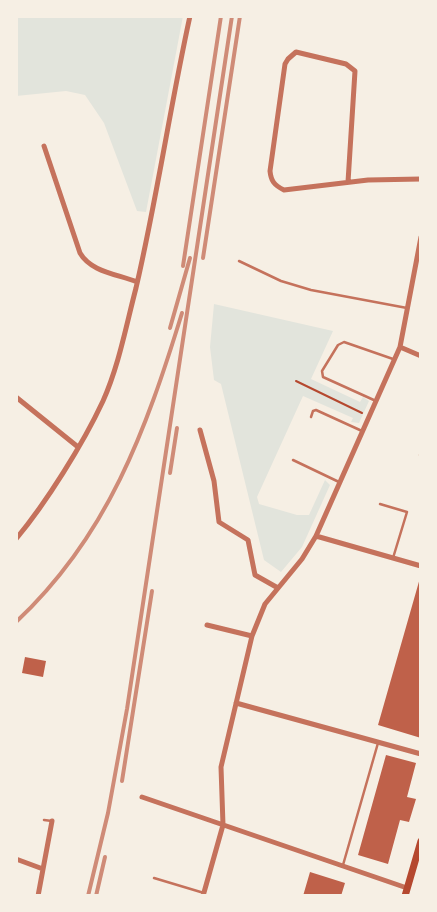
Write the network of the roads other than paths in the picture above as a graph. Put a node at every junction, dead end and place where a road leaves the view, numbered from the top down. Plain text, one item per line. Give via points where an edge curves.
1 (190, 16) edge
2 (44, 146) dead end
3 (421, 180) edge
4 (348, 182) junction
5 (421, 237) edge
6 (239, 261) dead end
7 (137, 282) junction
8 (408, 308) junction
9 (400, 347) junction
10 (421, 356) edge
11 (395, 359) junction
12 (16, 398) edge
13 (376, 401) junction
14 (310, 417) dead end
15 (200, 430) dead end
16 (363, 432) junction
17 (78, 447) junction
18 (293, 460) dead end
19 (340, 482) junction
20 (380, 504) dead end
21 (316, 536) junction
22 (16, 539) edge
23 (393, 558) junction
24 (421, 566) edge
25 (278, 588) junction
26 (207, 625) dead end
27 (252, 636) junction
28 (236, 703) junction
29 (378, 742) junction
30 (421, 754) edge
31 (142, 798) dead end
32 (44, 820) dead end
33 (52, 821) joint
34 (223, 826) junction
35 (421, 841) edge
36 (16, 859) edge
37 (342, 866) junction
38 (43, 870) junction
39 (154, 878) dead end
40 (406, 892) edge
41 (203, 894) edge
42 (38, 896) edge

1 - 7 street via 151,227
2 - 7 street via 85,261 92,267
3 - 4 street
4 - 4 street via 284,190 270,179 286,64 296,52 346,64 355,71
5 - 8 street
6 - 8 lane via 281,281 311,290
7 - 17 street via 111,380
8 - 9 street
9 - 10 street
9 - 11 street
11 - 13 street
11 - 13 lane via 344,342 338,344 322,372 323,377
12 - 17 street
13 - 16 street
14 - 16 lane via 316,410
15 - 25 street via 214,481 218,522 246,537 255,575
16 - 19 street
17 - 22 street
18 - 19 lane
19 - 21 street
20 - 23 lane via 407,512
21 - 23 street
21 - 25 street
23 - 24 street
25 - 27 street via 265,604
26 - 27 street
27 - 28 street
28 - 29 street
28 - 34 street via 220,767
29 - 30 street
29 - 37 lane
31 - 34 street
32 - 33 lane
33 - 38 street
34 - 37 street
34 - 41 street
35 - 40 main road
36 - 38 street
37 - 40 street
38 - 42 street
39 - 41 lane

